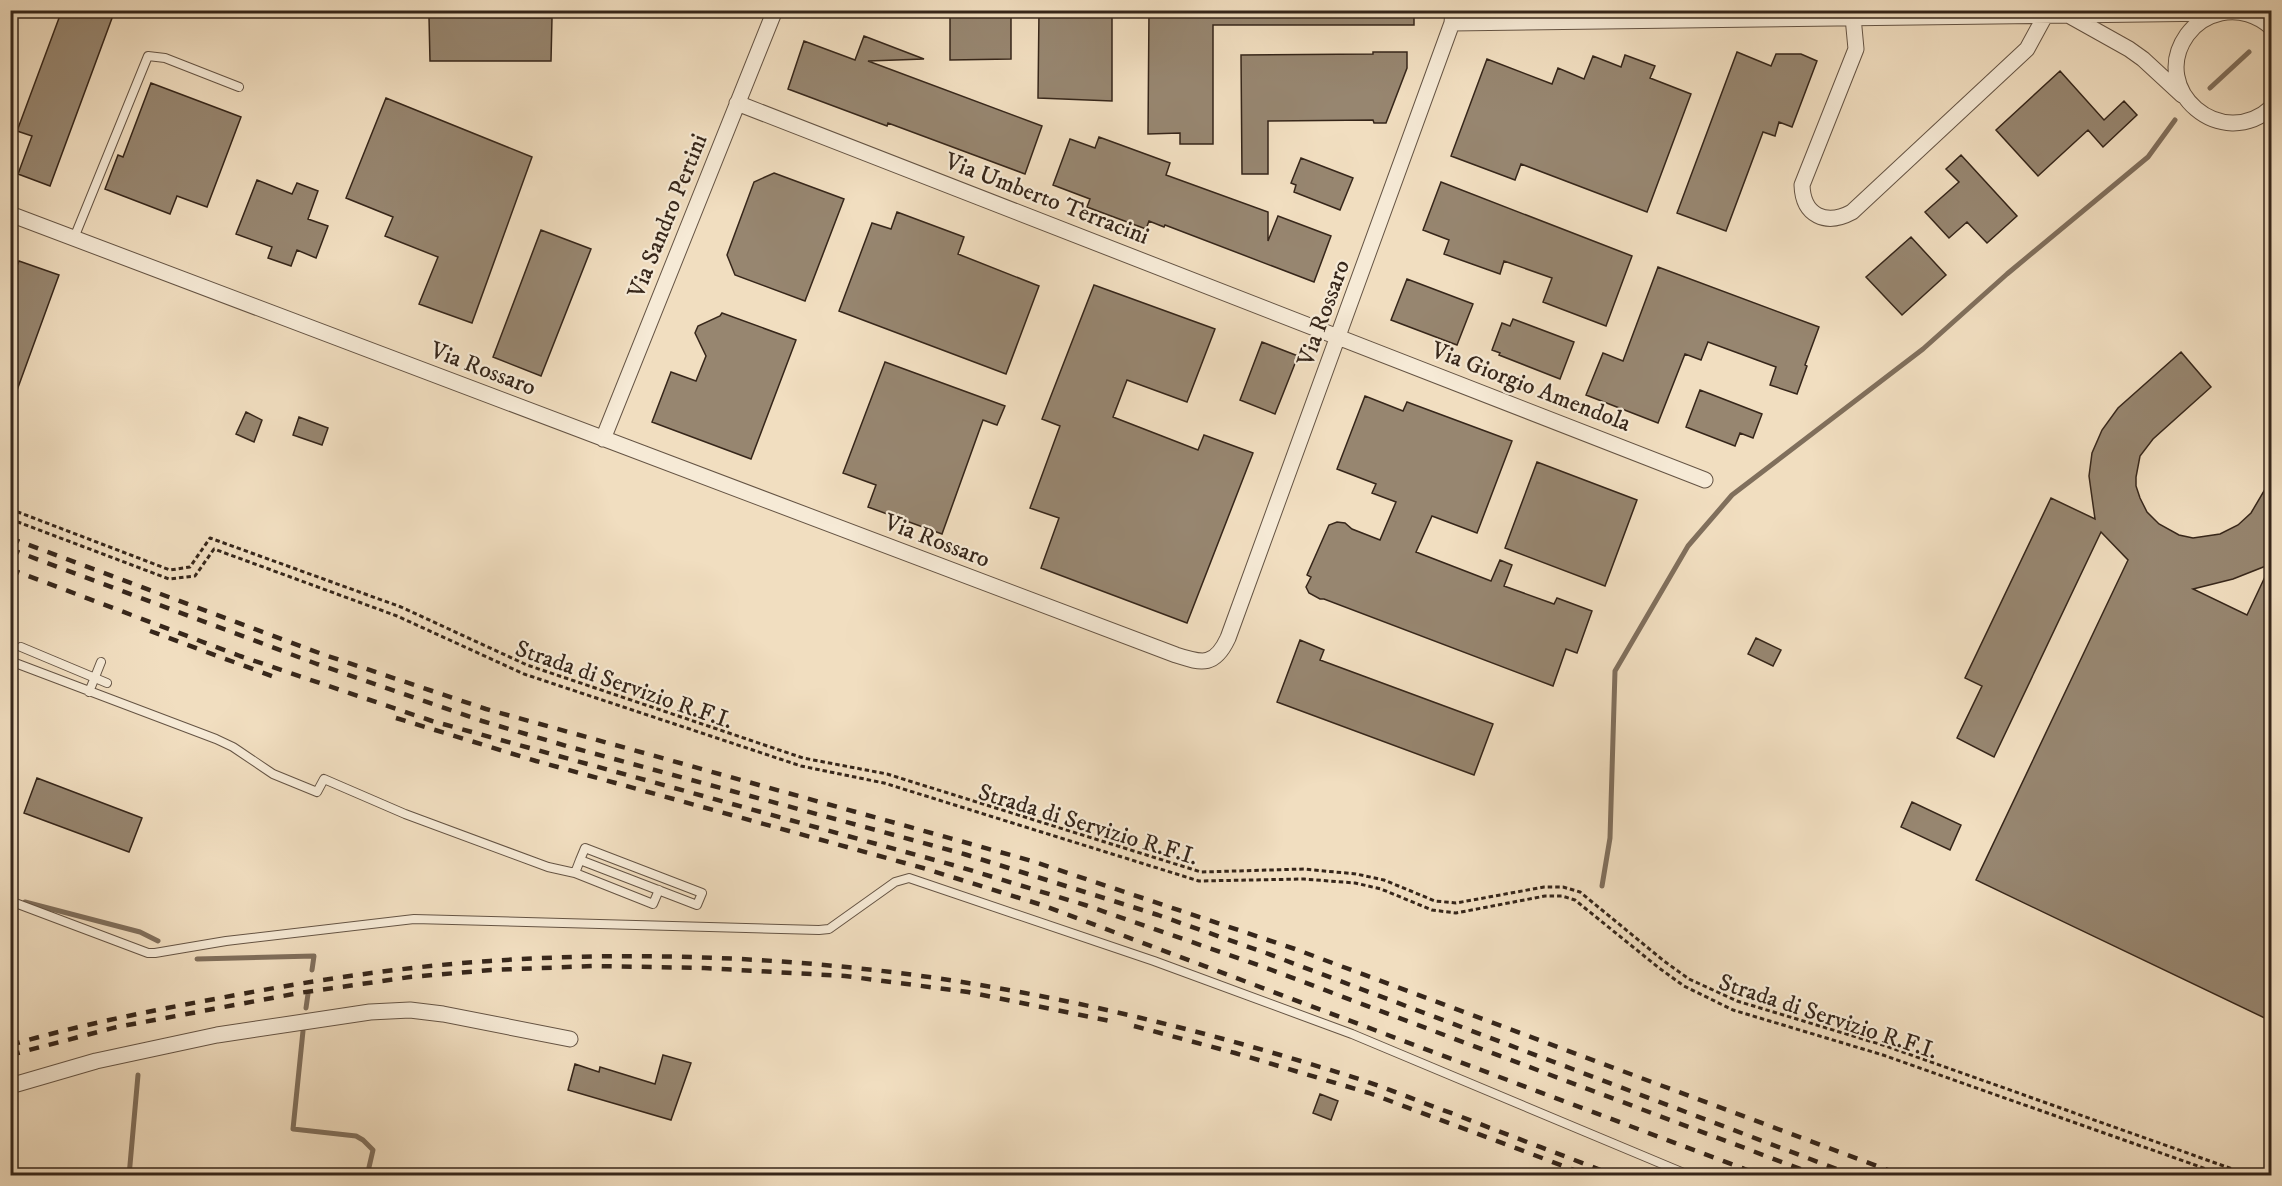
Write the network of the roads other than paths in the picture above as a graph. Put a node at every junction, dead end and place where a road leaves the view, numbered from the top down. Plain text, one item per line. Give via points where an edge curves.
1 (775, 10) edge
2 (2257, 13) edge
3 (2219, 14) junction
4 (2067, 15) junction
5 (2045, 16) junction
6 (2271, 16) edge
7 (1452, 17) edge
8 (1853, 17) junction
9 (2271, 28) edge
10 (239, 87) dead end
11 (2186, 99) junction
12 (737, 103) junction
13 (2270, 112) edge
14 (10, 214) edge
15 (74, 238) junction
16 (1340, 337) junction
17 (603, 439) junction
18 (1706, 480) dead end
19 (21, 647) dead end
20 (10, 661) edge
21 (101, 662) dead end
22 (95, 678) junction
23 (107, 683) dead end
24 (89, 692) junction
25 (580, 860) junction
26 (575, 873) junction
27 (659, 891) junction
28 (10, 901) edge
29 (570, 1040) dead end
30 (10, 1086) edge
31 (1691, 1176) edge

1 - 12 street, Via Sandro Pertini
2 - 3 street
2 - 6 street
2 - 9 street
3 - 4 street
3 - 11 street via 2193,28 2180,49 2177,74
4 - 5 street
4 - 11 street via 2136,54
5 - 8 street
5 - 8 street via 2027,49 1852,212 1828,219 1809,208 1802,185 1856,49
7 - 8 street
7 - 16 street, Via Rossaro
10 - 15 lane via 165,58 148,56
11 - 13 street via 2205,116 2222,122 2248,121
12 - 16 street, Via Umberto Terracini
12 - 17 street, Via Sandro Pertini
14 - 15 street, Via Rossaro
15 - 17 street, Via Rossaro
16 - 17 street, Via Rossaro via 1228,638 1218,655 1204,662 1176,655
16 - 18 street, Via Giorgio Amendola
19 - 22 lane
20 - 24 lane
21 - 22 lane
22 - 23 lane
22 - 24 lane
24 - 26 lane via 216,739 273,774 316,792 324,779 405,814 548,867
25 - 26 lane
25 - 27 lane
25 - 27 lane via 585,848 702,893 697,905
26 - 27 lane via 653,904
28 - 31 lane via 148,953 414,920 819,930 829,929 895,882 909,878 1154,961 1352,1034
29 - 30 street via 443,1014 410,1010 370,1012 206,1037 96,1061

